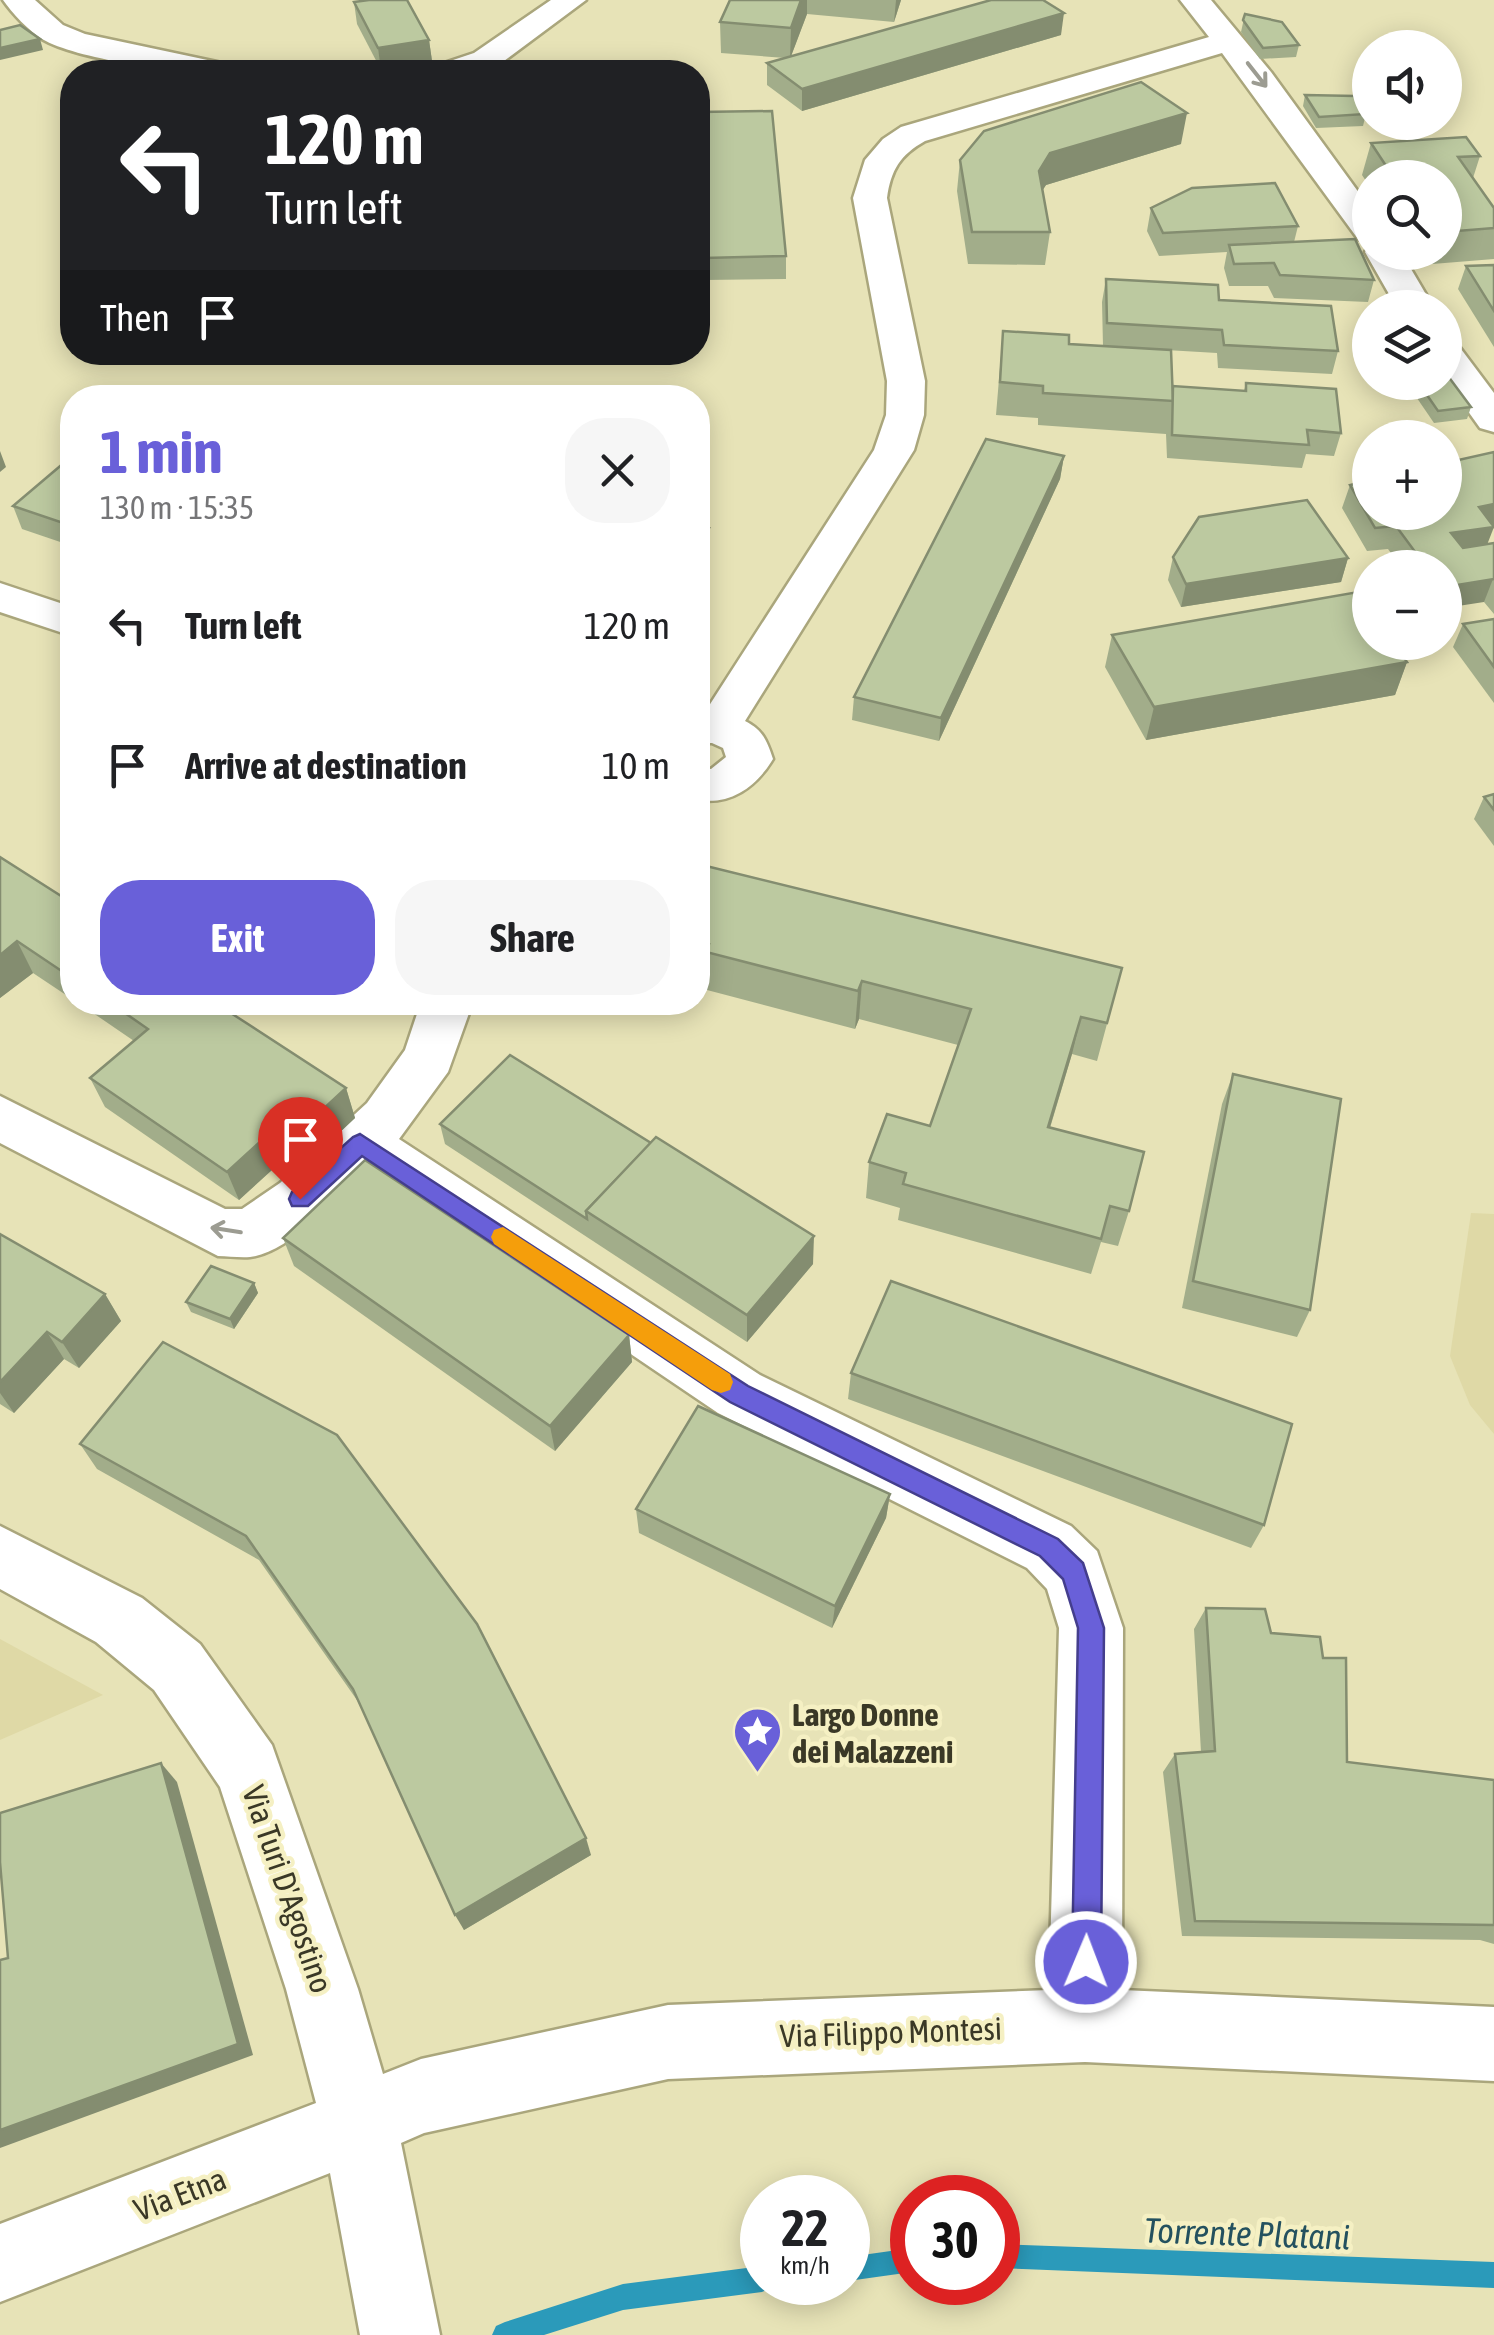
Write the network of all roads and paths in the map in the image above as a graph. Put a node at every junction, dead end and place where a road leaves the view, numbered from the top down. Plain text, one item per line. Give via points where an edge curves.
1 (18, 0) edge
2 (571, 0) edge
3 (1195, 0) edge
4 (1228, 41) junction
5 (165, 60) edge
6 (485, 60) edge
7 (1352, 208) edge
8 (1462, 376) edge
9 (1494, 420) edge
10 (0, 597) edge
11 (60, 618) edge
12 (710, 725) edge
13 (710, 729) edge
14 (710, 785) edge
15 (443, 1015) edge
16 (0, 1118) edge
17 (360, 1143) junction
18 (0, 1556) edge
19 (1086, 2026) junction
20 (1494, 2044) edge
21 (359, 2123) junction
22 (0, 2263) edge
23 (400, 2335) edge

1 - 5 street via 52,32
2 - 6 street
3 - 4 street
4 -> 7 street
4 - 12 street via 912,134 883,156 870,198 906,380 894,450
8 - 9 street
10 - 11 street
13 - 14 street via 744,739 750,758 736,778
15 - 17 street via 430,1057
17 -> 16 street via 252,1233 218,1232
17 - 19 street via 739,1394 1049,1547 1074,1572 1091,1628
18 - 21 street, Via Turi D'Agostino via 119,1620 177,1667 248,1769
19 - 20 street, Via Filippo Montesi
19 - 21 street, Via Filippo Montesi via 668,2042 420,2096
21 - 22 street, Via Etna
21 - 23 street, Via Turi D'Agostino

